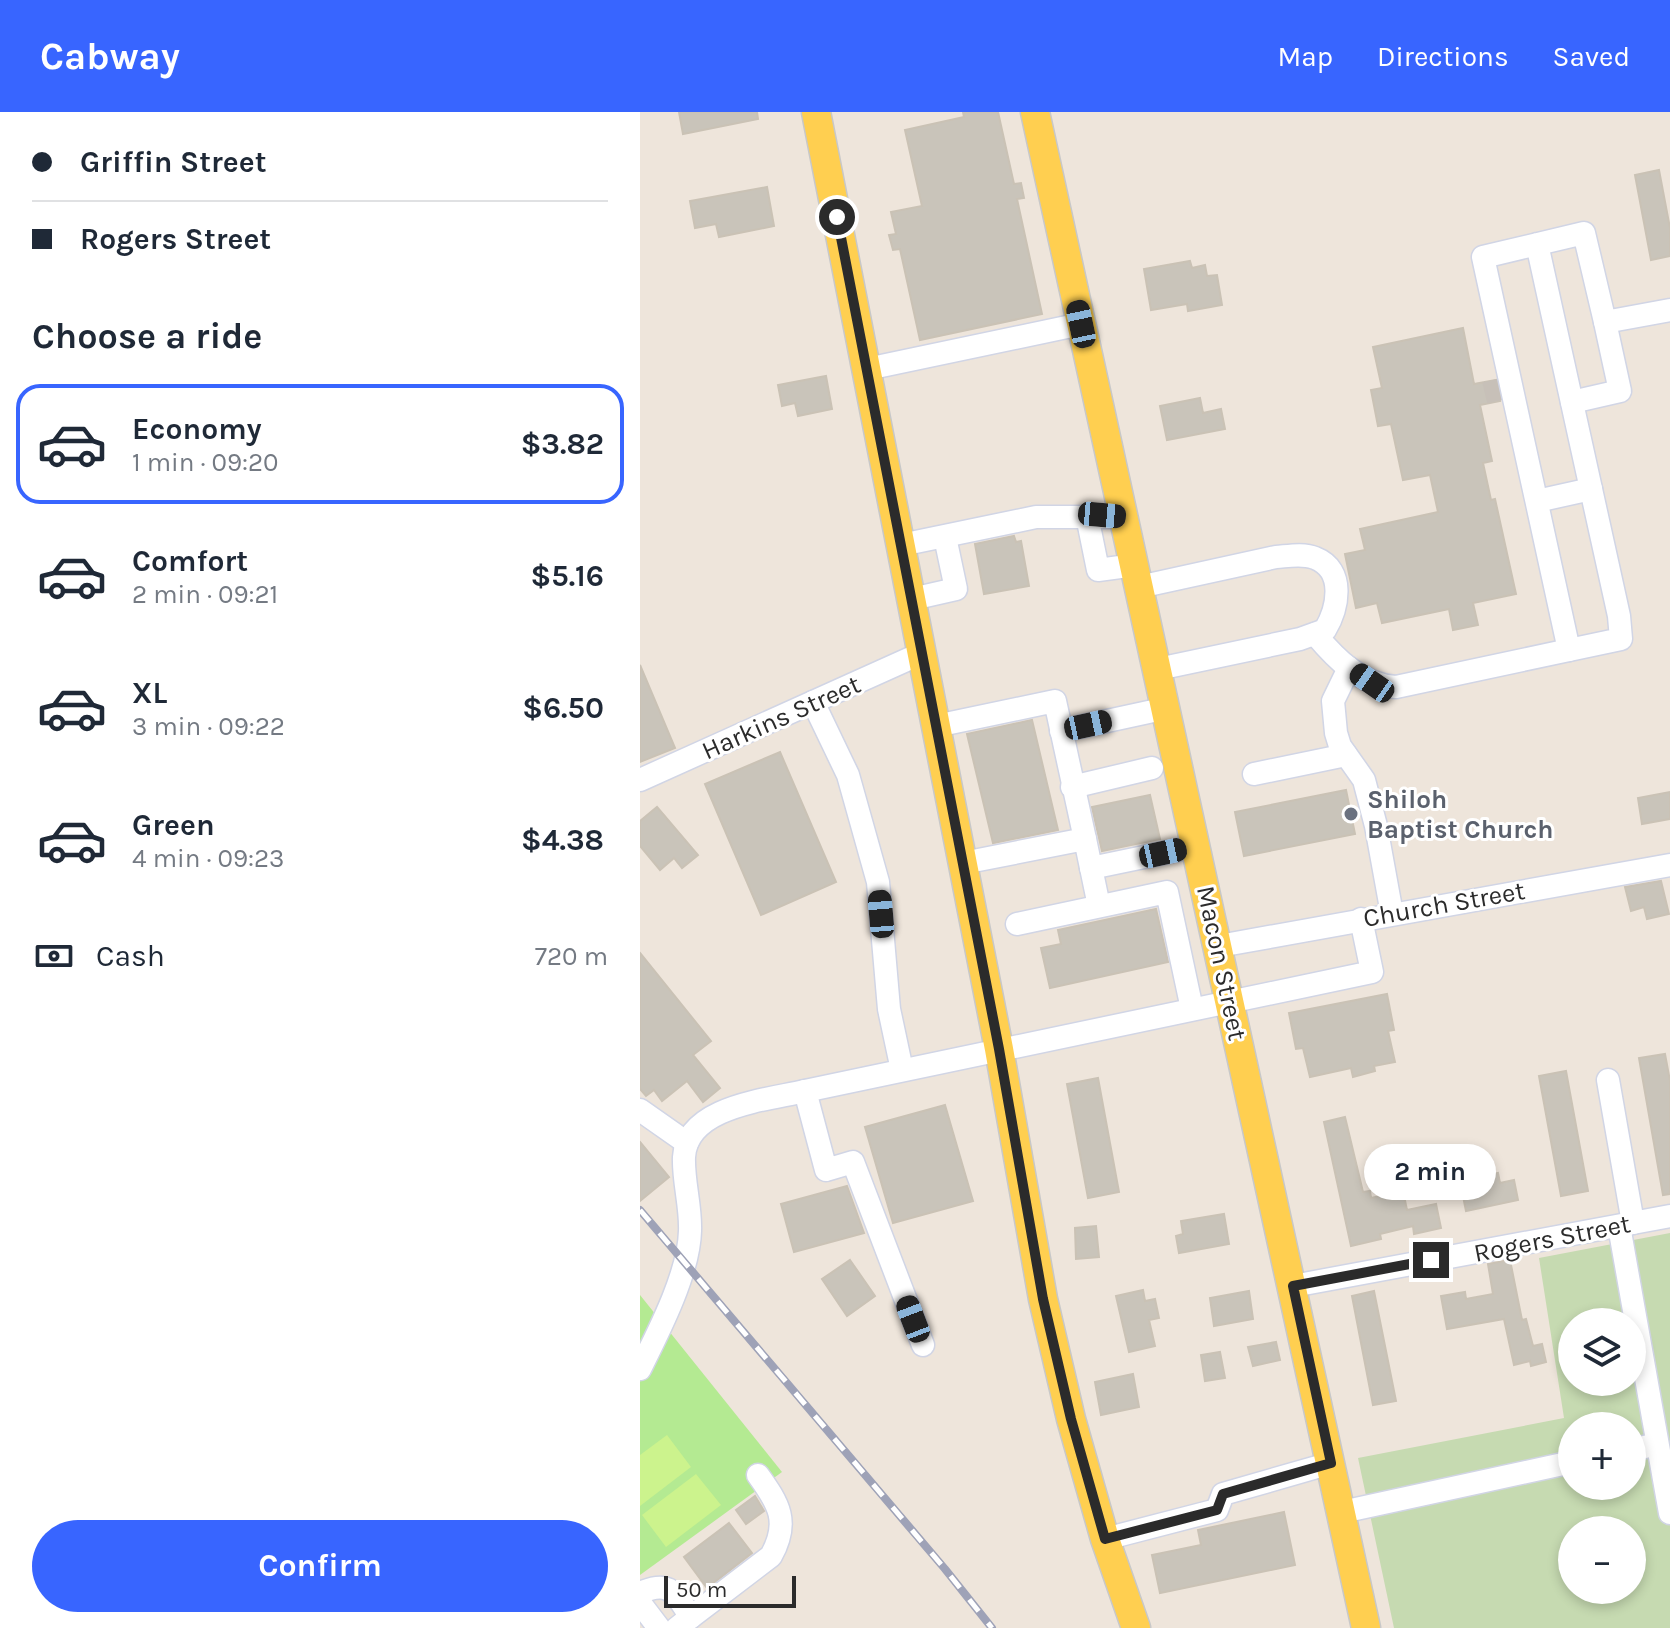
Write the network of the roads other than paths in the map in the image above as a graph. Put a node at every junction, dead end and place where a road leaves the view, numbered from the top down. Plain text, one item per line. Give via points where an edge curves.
1 (816, 112) edge
2 (1035, 112) edge
3 (1537, 244) junction
4 (1670, 310) edge
5 (1605, 322) junction
6 (1081, 324) junction
7 (1505, 357) junction
8 (867, 369) junction
9 (1572, 402) junction
10 (1519, 420) junction
11 (1591, 489) junction
12 (1537, 501) junction
13 (1087, 516) junction
14 (1123, 517) junction
15 (945, 537) junction
16 (901, 545) junction
17 (1137, 576) junction
18 (912, 599) junction
19 (1315, 634) junction
20 (1569, 650) junction
21 (922, 653) junction
22 (1349, 668) junction
23 (1158, 669) junction
24 (813, 702) junction
25 (1167, 708) junction
26 (936, 726) junction
27 (1061, 731) junction
28 (1346, 755) junction
29 (1152, 768) dead end
30 (1254, 774) dead end
31 (640, 780) edge
32 (1072, 787) junction
33 (1085, 839) junction
34 (1197, 846) junction
35 (963, 863) junction
36 (1670, 865) edge
37 (1091, 868) junction
38 (1204, 881) junction
39 (1167, 892) junction
40 (1099, 906) junction
41 (1392, 914) junction
42 (1361, 919) junction
43 (1017, 924) dead end
44 (1219, 946) junction
45 (1231, 1001) junction
46 (1192, 1009) junction
47 (999, 1049) junction
48 (902, 1070) junction
49 (1608, 1080) dead end
50 (805, 1091) junction
51 (640, 1110) edge
52 (687, 1143) junction
53 (1670, 1216) edge
54 (1626, 1224) junction
55 (1293, 1286) junction
56 (923, 1345) dead end
57 (640, 1369) edge
58 (1657, 1444) junction
59 (1646, 1447) edge
60 (1331, 1463) junction
61 (1558, 1465) edge
62 (758, 1475) dead end
63 (1670, 1510) edge
64 (1342, 1512) junction
65 (1105, 1539) junction
66 (640, 1593) edge
67 (640, 1603) edge
68 (684, 1623) edge
69 (659, 1628) edge
70 (1136, 1628) edge
71 (1366, 1628) edge

1 - 8 main road
2 - 6 main road, Macon Street
3 - 5 street via 1584,233
3 - 7 street via 1483,257
3 - 9 street
4 - 5 street
5 - 9 street via 1620,391
6 - 8 street
6 - 14 main road, Macon Street
7 - 10 street
7 - 10 street via 1496,391 1503,409
8 - 16 main road
9 - 11 street
10 - 12 street
11 - 12 street
11 - 20 street via 1621,639
12 - 20 street
13 - 14 street
13 - 15 street via 1036,517
13 - 17 street via 1098,570
14 - 17 main road, Macon Street
15 - 16 street
15 - 18 street via 956,589
16 - 18 main road
17 - 19 street via 1312,557 1329,568 1338,594 1332,620
17 - 23 main road, Macon Street
18 - 21 main road
19 - 22 street
19 - 23 street
20 - 22 street via 1396,687 1372,683
21 - 24 street, Harkins Street
21 - 26 main road
22 - 28 street via 1333,701 1336,733
23 - 25 main road, Macon Street
24 - 31 street, Harkins Street
24 - 48 street via 848,775 878,882 889,1009
25 - 27 street
25 - 34 main road, Macon Street
26 - 27 street via 1055,701
26 - 35 main road
27 - 32 street
28 - 30 street
28 - 41 street via 1364,780
29 - 32 street
32 - 33 street
33 - 35 street
33 - 37 street
34 - 37 street
34 - 38 main road, Macon Street
35 - 47 main road
36 - 41 street, Church Street
37 - 40 street
38 - 39 street
38 - 44 main road, Macon Street
39 - 40 street
39 - 46 street
40 - 43 street
41 - 42 street, Church Street
42 - 44 street, Church Street
42 - 45 street via 1372,972
44 - 45 main road, Macon Street
45 - 46 street
45 - 55 main road, Macon Street
46 - 47 street
47 - 48 street
47 - 65 main road via 1043,1299
48 - 50 street
49 - 54 street
50 - 52 street via 717,1114
50 - 56 street via 826,1170 853,1162
51 - 52 street
52 - 57 street via 690,1232 667,1315
53 - 54 street, Rogers Street
54 - 55 street, Rogers Street
54 - 58 street
55 - 60 main road, Macon Street
58 - 59 street
58 - 63 street
60 - 64 main road, Macon Street
60 - 65 street via 1223,1494 1217,1510
61 - 64 street
62 - 68 street via 782,1515 778,1544 771,1556
64 - 71 main road, Macon Street
65 - 70 main road
66 - 68 street via 661,1587 673,1590
67 - 69 street

